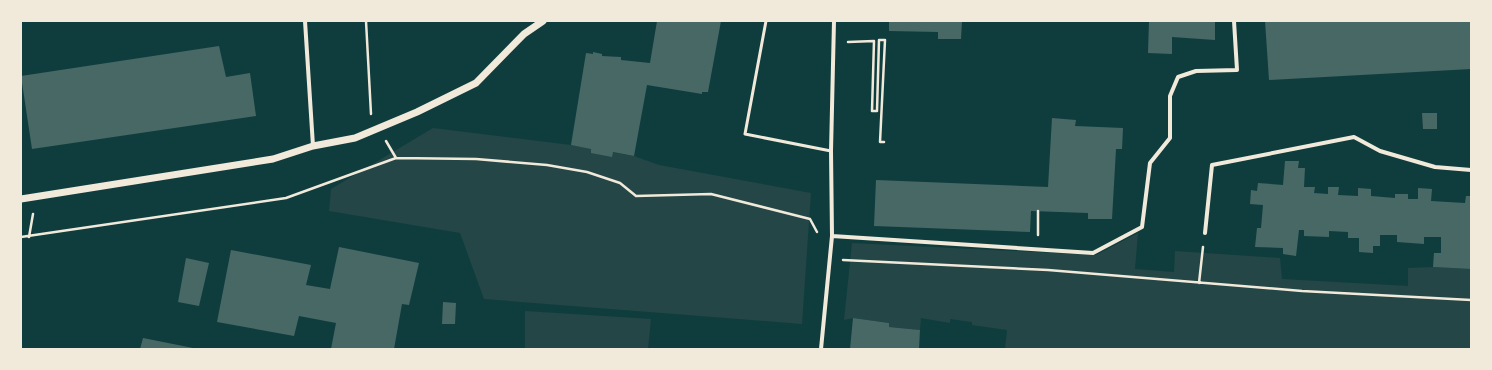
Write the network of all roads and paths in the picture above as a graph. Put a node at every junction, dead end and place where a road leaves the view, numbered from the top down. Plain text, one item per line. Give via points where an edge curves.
1 (305, 21) edge
2 (366, 21) edge
3 (542, 21) edge
4 (766, 21) edge
5 (834, 21) edge
6 (1234, 21) edge
7 (834, 42) junction
8 (377, 127) junction
9 (884, 142) dead end
10 (313, 146) junction
11 (831, 151) junction
12 (1471, 170) edge
13 (36, 197) junction
14 (21, 199) edge
15 (1038, 211) dead end
16 (1205, 233) joint
17 (832, 236) junction
18 (21, 237) edge
19 (29, 237) junction
20 (1038, 250) junction
21 (830, 260) junction
22 (1199, 282) junction
23 (1471, 300) edge
24 (821, 349) edge

1 - 10 street
2 - 8 path via 371,114
3 - 8 street via 524,34 476,83 417,112
4 - 11 lane via 745,134
5 - 7 street
6 - 20 street via 1237,70 1196,71 1178,77 1170,96 1170,138 1150,163 1142,227 1093,253
7 - 9 path via 874,41 872,111 877,111 879,40 885,40 880,142
7 - 11 street
8 - 10 street via 355,138
10 - 13 street via 273,159
11 - 17 street
12 - 16 street via 1435,168 1380,151 1354,137 1212,165
13 - 14 street
13 - 19 path
15 - 20 path
16 - 22 path
17 - 20 street
17 - 21 street
18 - 19 path
19 - 21 path via 286,198 396,158 476,159 587,172 620,183 636,196 711,194 810,219
21 - 22 path via 1048,270
21 - 24 street
22 - 23 path via 1302,291

